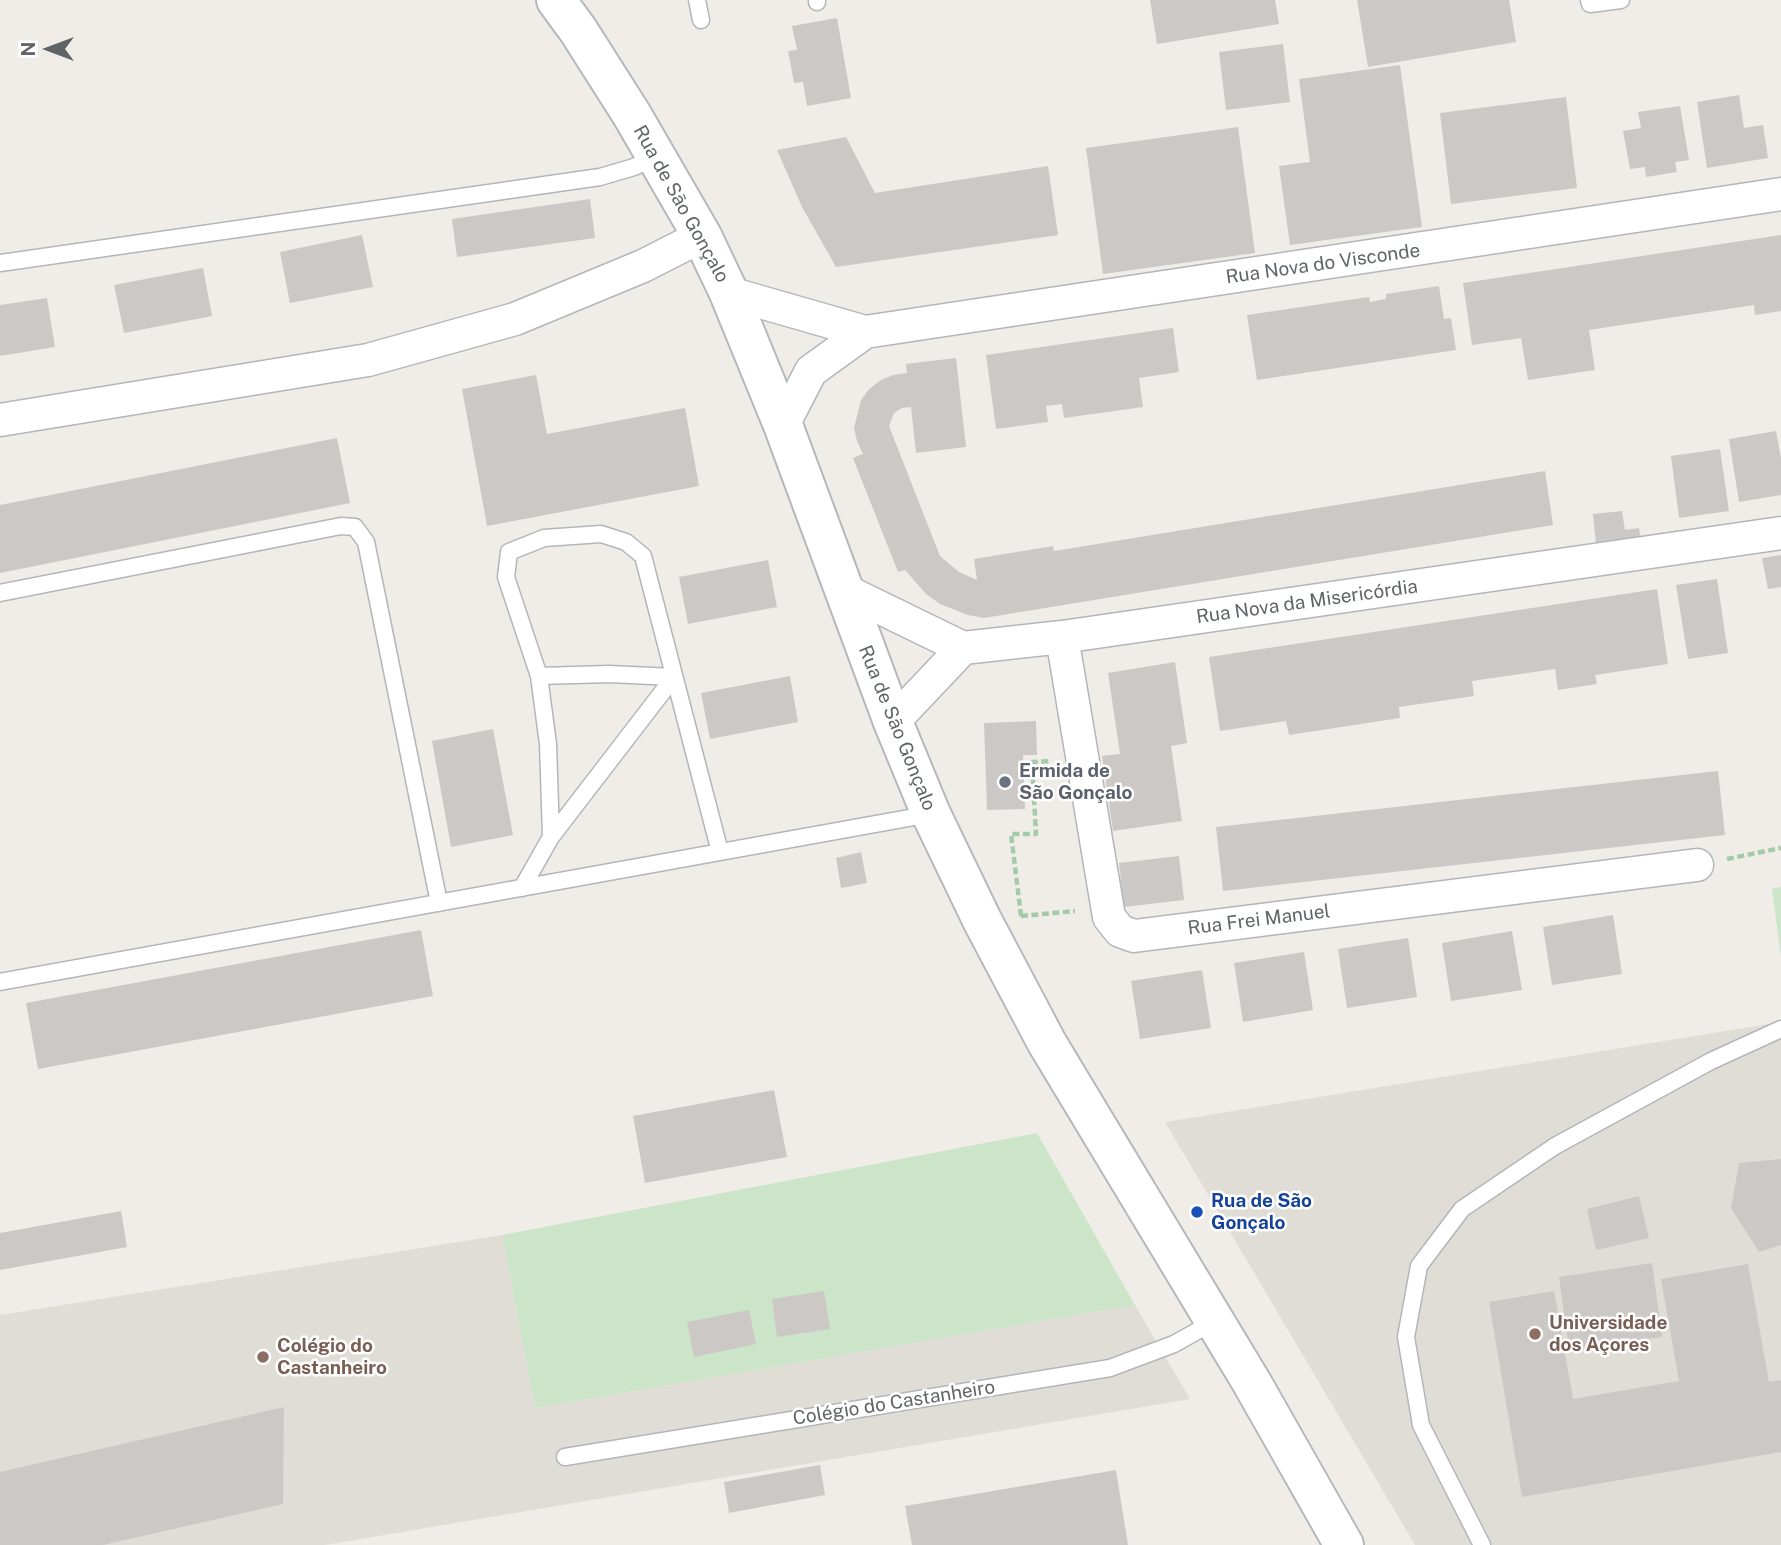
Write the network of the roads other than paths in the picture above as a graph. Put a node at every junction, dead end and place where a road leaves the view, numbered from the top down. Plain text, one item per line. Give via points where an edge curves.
1 (556, 0) edge
2 (697, 0) edge
3 (1589, 0) edge
4 (1621, 0) edge
5 (701, 20) dead end
6 (656, 157) junction
7 (1781, 194) edge
8 (702, 236) junction
9 (0, 262) edge
10 (729, 293) junction
11 (864, 332) junction
12 (0, 420) edge
13 (783, 425) junction
14 (1781, 533) edge
15 (844, 590) junction
16 (0, 593) edge
17 (1062, 638) junction
18 (963, 648) junction
19 (539, 676) junction
20 (674, 677) junction
21 (893, 722) junction
22 (931, 814) junction
23 (551, 837) junction
24 (720, 852) junction
25 (1697, 865) road end
26 (522, 888) junction
27 (439, 902) junction
28 (0, 982) edge
29 (1781, 1029) edge
30 (1215, 1321) junction
31 (565, 1457) dead end
32 (1344, 1545) edge
33 (1482, 1545) edge

1 - 6 main road, Rua de São Gonçalo
2 - 5 lane
3 - 4 lane via 1590,4
6 - 8 main road, Rua de São Gonçalo
6 - 9 lane via 600,177
7 - 11 street, Rua Nova do Visconde
8 - 10 main road, Rua de São Gonçalo
8 - 12 street via 643,266 515,318 368,360
10 - 11 street, Rua Nova do Visconde
10 - 13 main road, Rua de São Gonçalo
11 - 13 street, Rua Nova do Visconde via 811,371
13 - 15 main road, Rua de São Gonçalo
14 - 17 street, Rua Nova da Misericórdia
15 - 18 street
15 - 21 main road, Rua de São Gonçalo
16 - 27 lane via 341,526 355,527 366,542
17 - 18 street, Rua Nova da Misericórdia
17 - 25 street, Rua Frei Manuel via 1109,917 1120,931 1134,936
18 - 21 street
19 - 20 lane
19 - 20 lane via 506,577 509,552 544,538 601,534 626,542 643,556
19 - 23 lane via 548,744
20 - 23 lane
20 - 24 lane
21 - 22 main road, Rua de São Gonçalo
22 - 24 lane
22 - 30 main road, Rua de São Gonçalo via 1047,1043
23 - 26 lane
24 - 26 lane
26 - 27 lane
27 - 28 lane
29 - 33 lane via 1711,1061 1555,1146 1462,1209 1419,1266 1406,1337 1421,1425
30 - 31 lane, Colégio do Castanheiro via 1174,1344 1110,1368
30 - 32 main road, Rua de São Gonçalo

